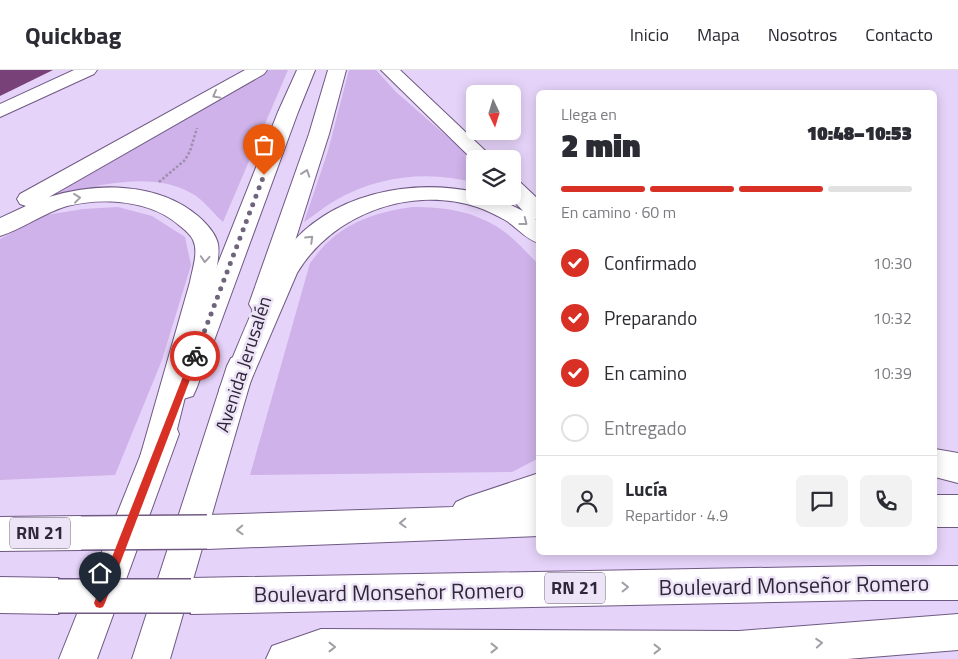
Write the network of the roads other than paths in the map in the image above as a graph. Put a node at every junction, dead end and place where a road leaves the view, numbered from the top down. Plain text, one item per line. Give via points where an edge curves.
1 (88, 70) edge
2 (258, 70) edge
3 (306, 70) edge
4 (337, 70) edge
5 (390, 70) edge
6 (0, 111) edge
7 (474, 150) edge
8 (521, 196) edge
9 (536, 210) edge
10 (0, 214) edge
11 (0, 228) edge
12 (536, 232) edge
13 (233, 390) junction
14 (155, 457) junction
15 (937, 463) edge
16 (958, 468) edge
17 (536, 489) edge
18 (937, 511) edge
19 (958, 511) edge
20 (536, 520) edge
21 (440, 522) junction
22 (0, 534) edge
23 (958, 583) edge
24 (0, 595) edge
25 (958, 632) edge
26 (78, 659) edge
27 (151, 659) edge
28 (285, 659) edge

1 - 6 main road
2 -> 10 main road
3 - 14 main road
13 -> 4 main road, Avenida Jerusalén via 319,134
5 - 7 main road
8 - 9 main road
11 -> 14 main road via 67,199 110,194 169,207 185,215 198,230 206,242 202,282
13 -> 12 main road via 283,274 314,235 354,209 398,196 465,195 509,210
13 - 27 main road, Avenida Jerusalén
14 - 26 main road
15 - 16 main road
17 - 21 main road
18 - 19 main road
20 - 21 main road, RN 21
21 -> 22 main road, RN 21, bridge via 207,532
24 -> 23 main road, Boulevard Monseñor Romero / RN 21, bridge via 191,596
28 -> 25 main road via 322,647 739,649

